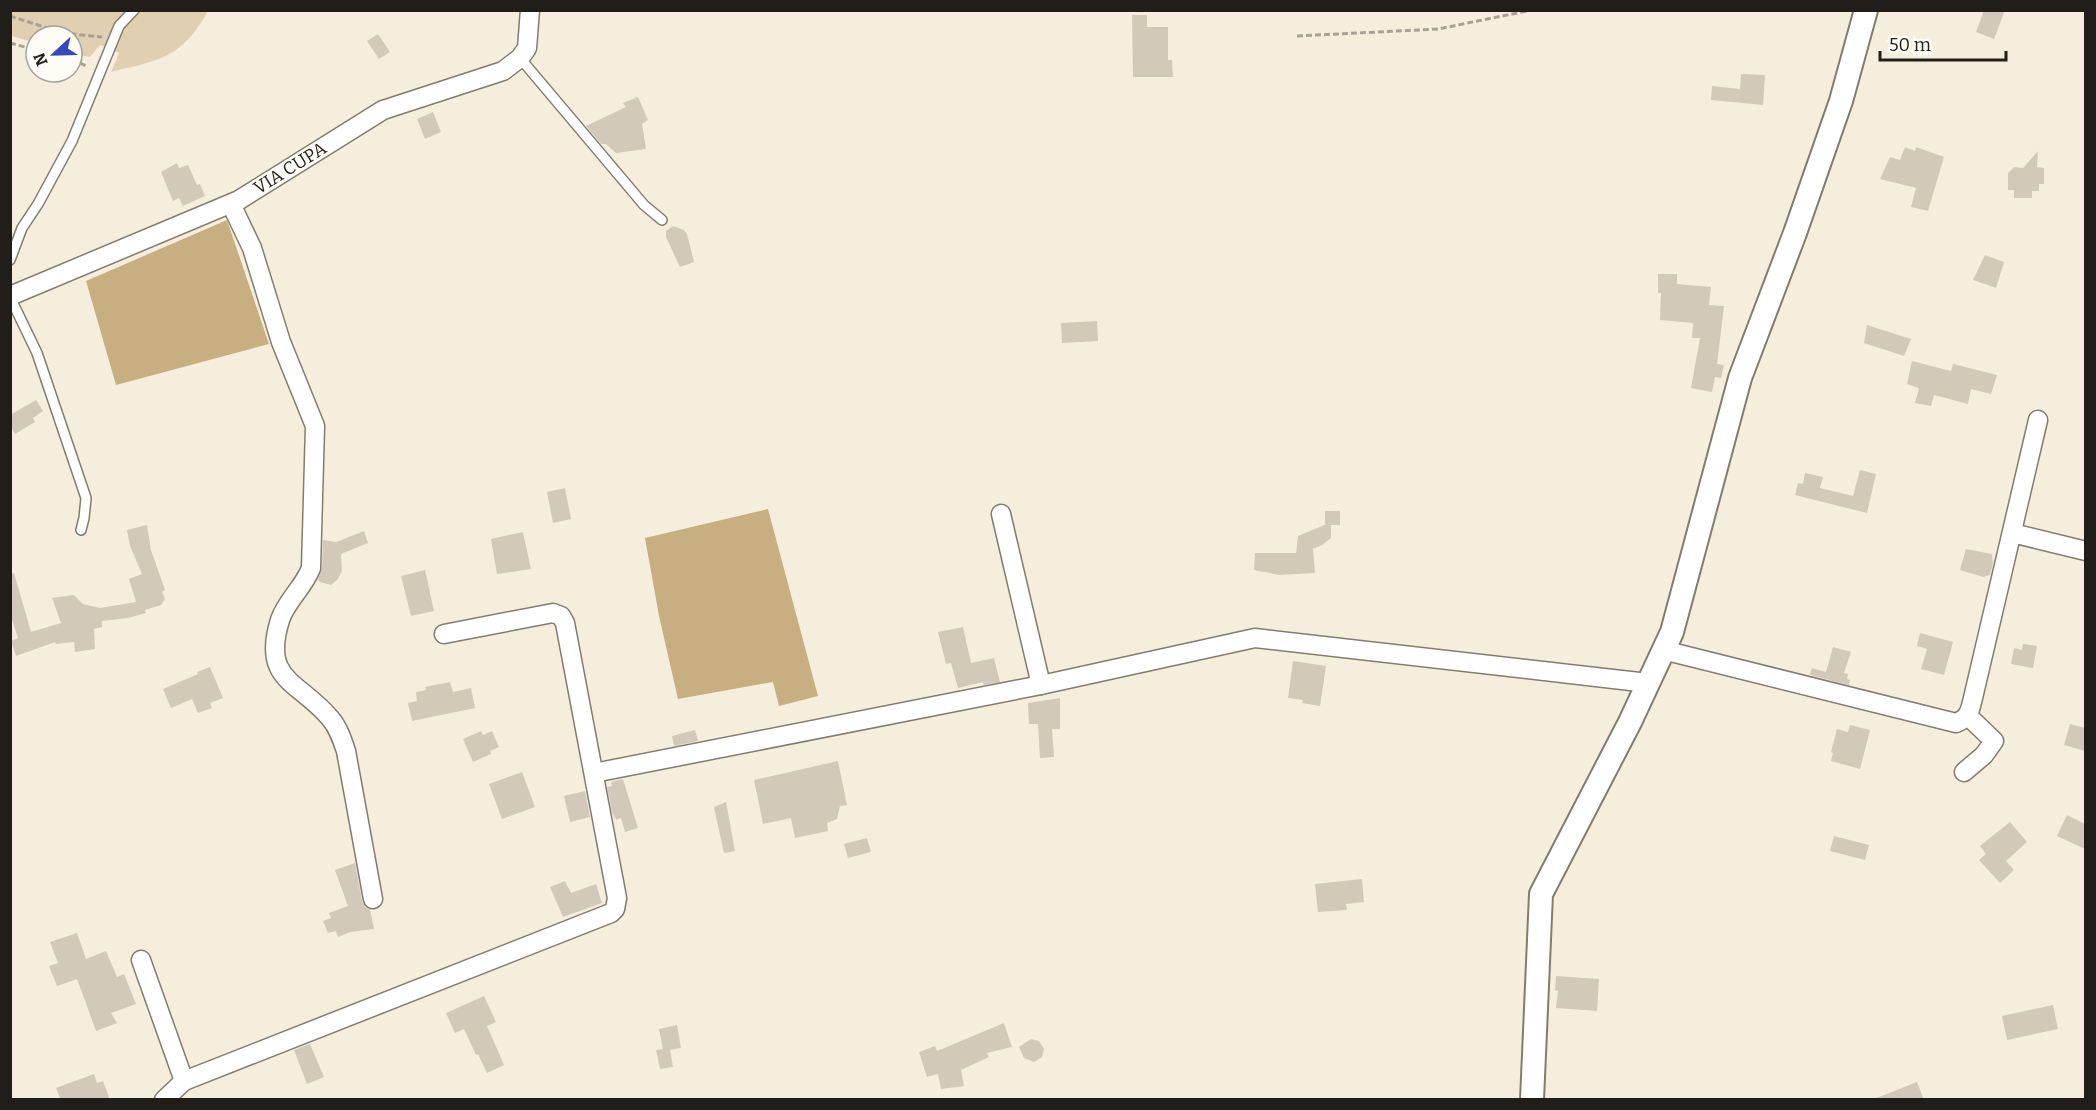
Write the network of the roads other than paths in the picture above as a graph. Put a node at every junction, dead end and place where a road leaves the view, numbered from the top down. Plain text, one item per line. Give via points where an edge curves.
1 (134, 10) edge
2 (530, 10) edge
3 (1866, 10) edge
4 (520, 58) junction
5 (231, 204) junction
6 (662, 220) dead end
7 (10, 260) edge
8 (10, 296) edge
9 (2038, 420) dead end
10 (1000, 514) dead end
11 (81, 530) dead end
12 (2012, 533) junction
13 (2085, 551) edge
14 (444, 634) dead end
15 (1663, 650) junction
16 (1648, 683) junction
17 (1041, 685) junction
18 (1968, 716) junction
19 (1964, 772) dead end
20 (594, 773) junction
21 (373, 899) dead end
22 (141, 960) dead end
23 (184, 1081) junction
24 (164, 1100) edge
25 (1532, 1100) edge

1 - 7 lane via 119,26 72,141 22,228
2 - 4 street via 527,48
3 - 15 street via 1841,101 1740,378 1672,632
4 - 5 street, VIA CUPA via 503,71 482,79 383,110
4 - 6 lane via 644,205
5 - 8 street, VIA CUPA
5 - 21 street via 252,248 281,342 315,426 311,568 281,618 275,657 284,676 338,728 346,751
8 - 11 lane via 37,353 86,498
9 - 12 street
10 - 17 street
12 - 13 street
12 - 18 street
14 - 20 street via 554,613 561,616 566,623
15 - 16 street
15 - 18 street via 1956,723
16 - 17 street via 1255,638
16 - 25 street via 1540,894
17 - 20 street
18 - 19 street via 1994,741
20 - 23 street via 617,898 611,913
22 - 23 street
23 - 24 street

